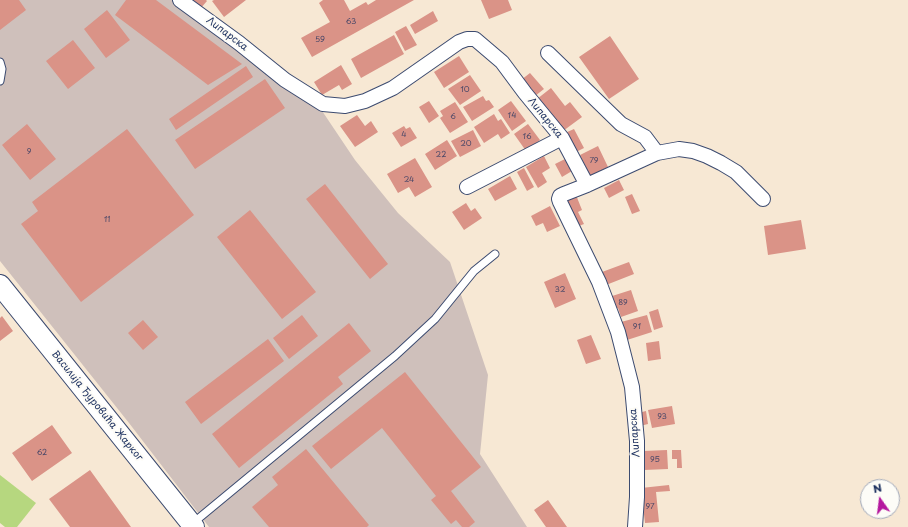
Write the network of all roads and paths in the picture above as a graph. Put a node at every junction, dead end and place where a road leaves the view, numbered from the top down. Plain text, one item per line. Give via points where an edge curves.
1 (180, 0) edge
2 (548, 53) dead end
3 (0, 62) edge
4 (0, 81) edge
5 (562, 138) junction
6 (657, 153) junction
7 (587, 185) junction
8 (468, 187) dead end
9 (764, 199) dead end
10 (495, 254) dead end
11 (0, 285) edge
12 (193, 526) edge
13 (635, 527) edge

1 - 5 street, Липарска via 285,80 323,104 345,106 365,101 393,88 459,42 475,39 502,62
2 - 6 street via 621,124 645,137
3 - 4 lane
5 - 7 street, Липарска
5 - 8 street
6 - 7 street
6 - 9 street via 679,149 707,156 736,172
7 - 13 street, Липарска via 560,196 559,199 599,282 618,332 632,386 637,441
10 - 12 lane via 474,271 435,319 396,356
11 - 12 main road, Василија Ђуровића Жарког

